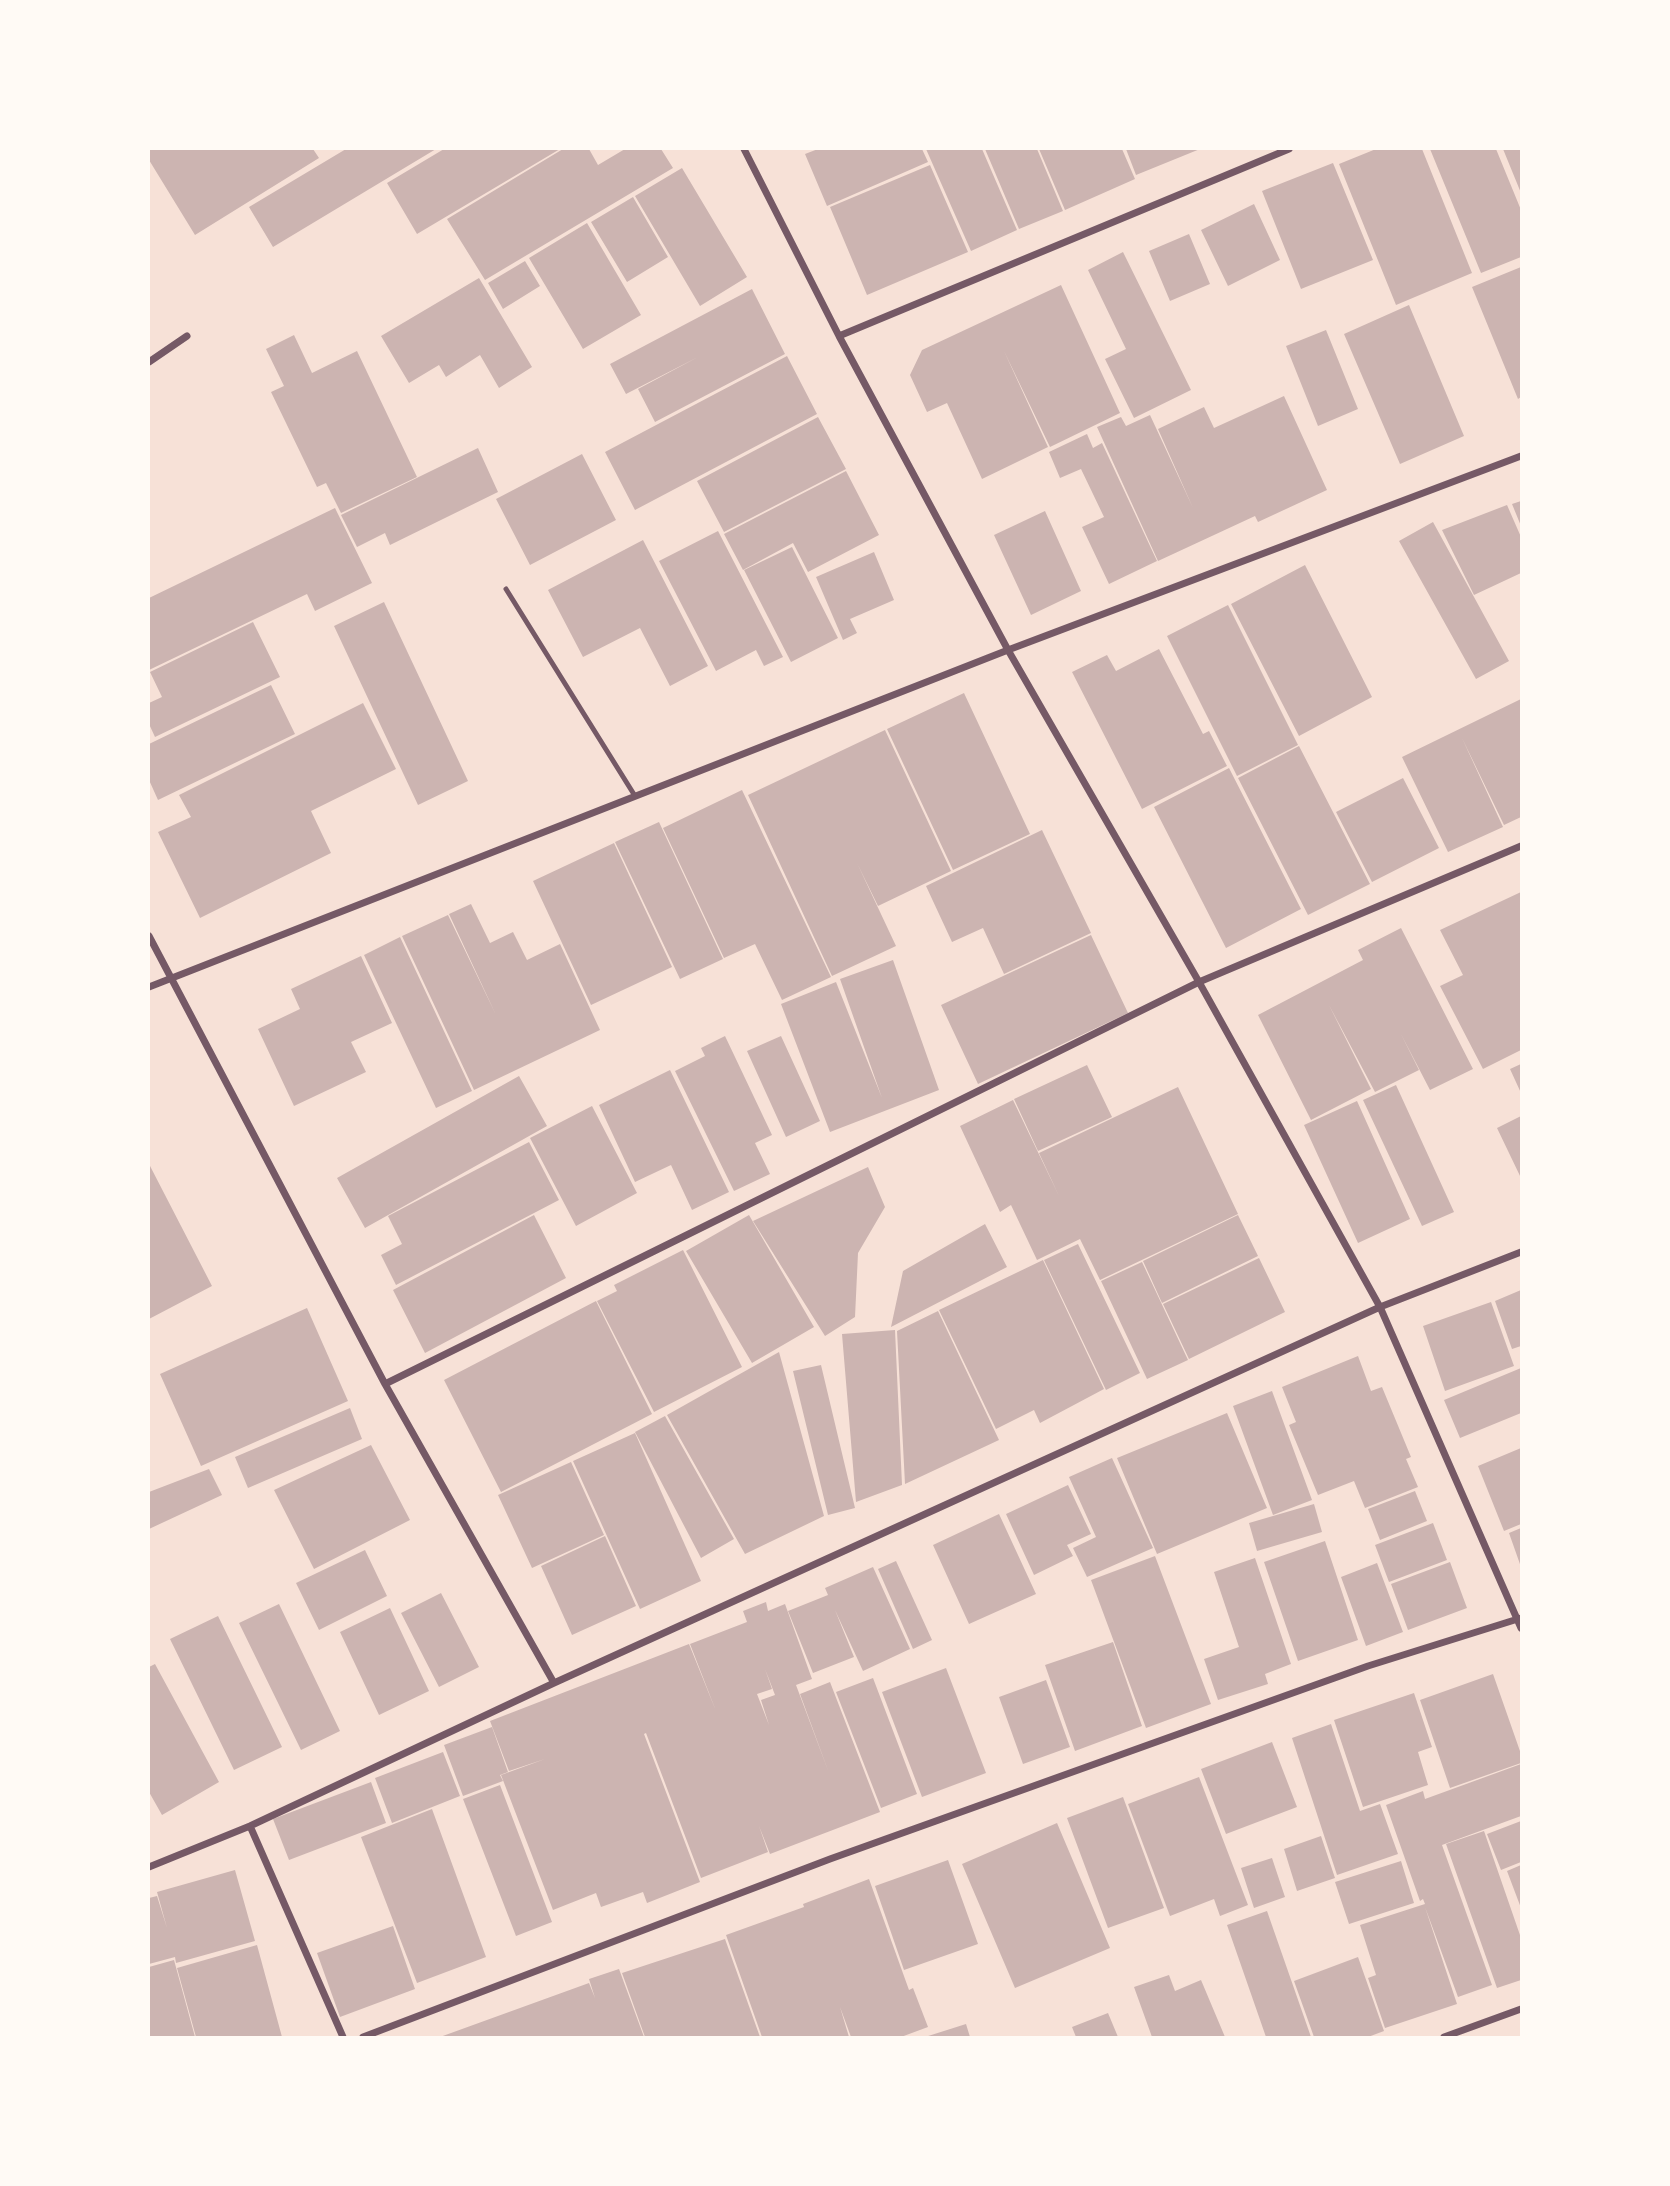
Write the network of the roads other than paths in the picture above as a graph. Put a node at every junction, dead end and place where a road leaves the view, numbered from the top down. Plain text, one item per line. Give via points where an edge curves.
1 (744, 149) edge
2 (1289, 149) edge
3 (187, 336) dead end
4 (839, 336) junction
5 (149, 362) edge
6 (1521, 456) edge
7 (506, 589) dead end
8 (1008, 650) junction
9 (635, 796) junction
10 (1521, 846) edge
11 (149, 936) edge
12 (171, 978) junction
13 (1199, 982) junction
14 (149, 987) edge
15 (1521, 1252) edge
16 (1380, 1307) junction
17 (385, 1384) junction
18 (1520, 1619) edge
19 (1521, 1628) edge
20 (554, 1683) junction
21 (250, 1826) junction
22 (149, 1867) edge
23 (1521, 2009) edge
24 (343, 2037) edge
25 (363, 2037) edge
26 (1444, 2037) edge

1 - 4 street
2 - 4 street
3 - 5 street
4 - 8 street
6 - 8 street
7 - 9 lane
8 - 9 street
8 - 13 street
9 - 12 street
10 - 13 street
11 - 12 street
12 - 14 street
12 - 17 street
13 - 16 street
13 - 17 street
15 - 16 street
16 - 18 street
16 - 20 street
17 - 20 street
18 - 19 street
18 - 25 street via 1368,1666 830,1858
20 - 21 street
21 - 22 street
21 - 24 street
23 - 26 street

